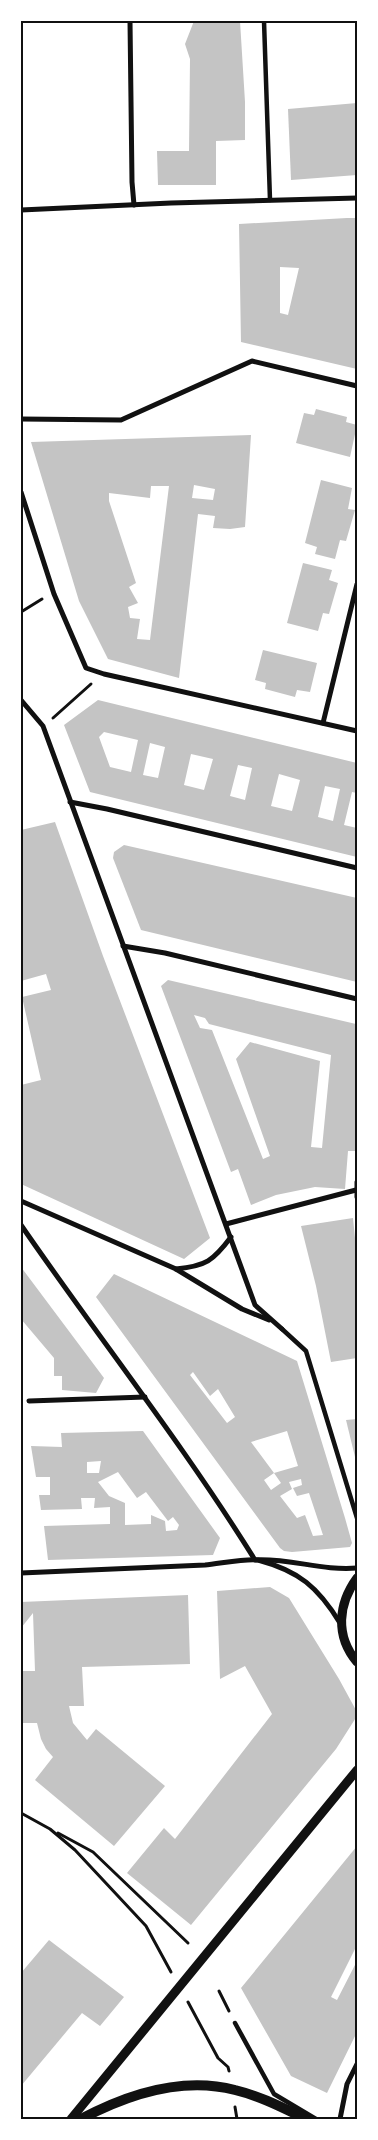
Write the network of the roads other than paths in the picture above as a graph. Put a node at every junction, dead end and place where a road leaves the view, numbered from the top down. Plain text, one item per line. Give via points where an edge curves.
1 (130, 21) edge
2 (264, 21) edge
3 (357, 198) edge
4 (270, 200) junction
5 (134, 205) junction
6 (21, 210) edge
7 (357, 386) edge
8 (21, 419) edge
9 (21, 492) edge
10 (357, 584) edge
11 (21, 700) edge
12 (323, 723) junction
13 (357, 731) edge
14 (70, 802) junction
15 (357, 868) edge
16 (123, 946) junction
17 (357, 999) edge
18 (357, 1182) edge
19 (356, 1194) edge
20 (21, 1201) edge
21 (226, 1224) junction
22 (21, 1225) edge
23 (231, 1238) junction
24 (176, 1269) junction
25 (274, 1322) junction
26 (282, 1329) joint
27 (145, 1396) junction
28 (29, 1401) dead end
29 (357, 1518) edge
30 (255, 1560) junction
31 (357, 1568) edge
32 (21, 1573) edge
33 (357, 1578) edge
34 (341, 1624) junction
35 (357, 1662) edge
36 (357, 1770) edge
37 (235, 2022) road end
38 (357, 2064) edge
39 (71, 2119) edge
40 (81, 2119) edge
41 (306, 2119) edge
42 (316, 2119) edge
43 (340, 2119) edge

1 - 5 street
2 - 4 street
3 - 4 street
4 - 5 street
5 - 6 street
7 - 8 street via 252,361 121,420
9 - 12 street via 54,594 86,668
10 - 12 street
11 - 14 street via 42,726
12 - 13 street
14 - 15 street
14 - 16 street
16 - 17 street
16 - 21 street
18 - 19 street
19 - 21 street
20 - 24 street
21 - 23 street
22 - 27 street
23 - 24 street via 221,1251 199,1267
23 - 25 street via 255,1305
24 - 25 street via 242,1309
25 - 26 street
26 - 29 street via 306,1351
27 - 28 street
27 - 30 street
30 - 31 street via 275,1558 314,1566
30 - 32 street
30 - 34 street via 306,1580 320,1593
33 - 34 street via 347,1592
34 - 35 street via 344,1640
36 - 39 street
37 - 42 street via 274,2094
38 - 43 street via 348,2084
40 - 41 main road via 113,2102 158,2088 177,2086 234,2090

